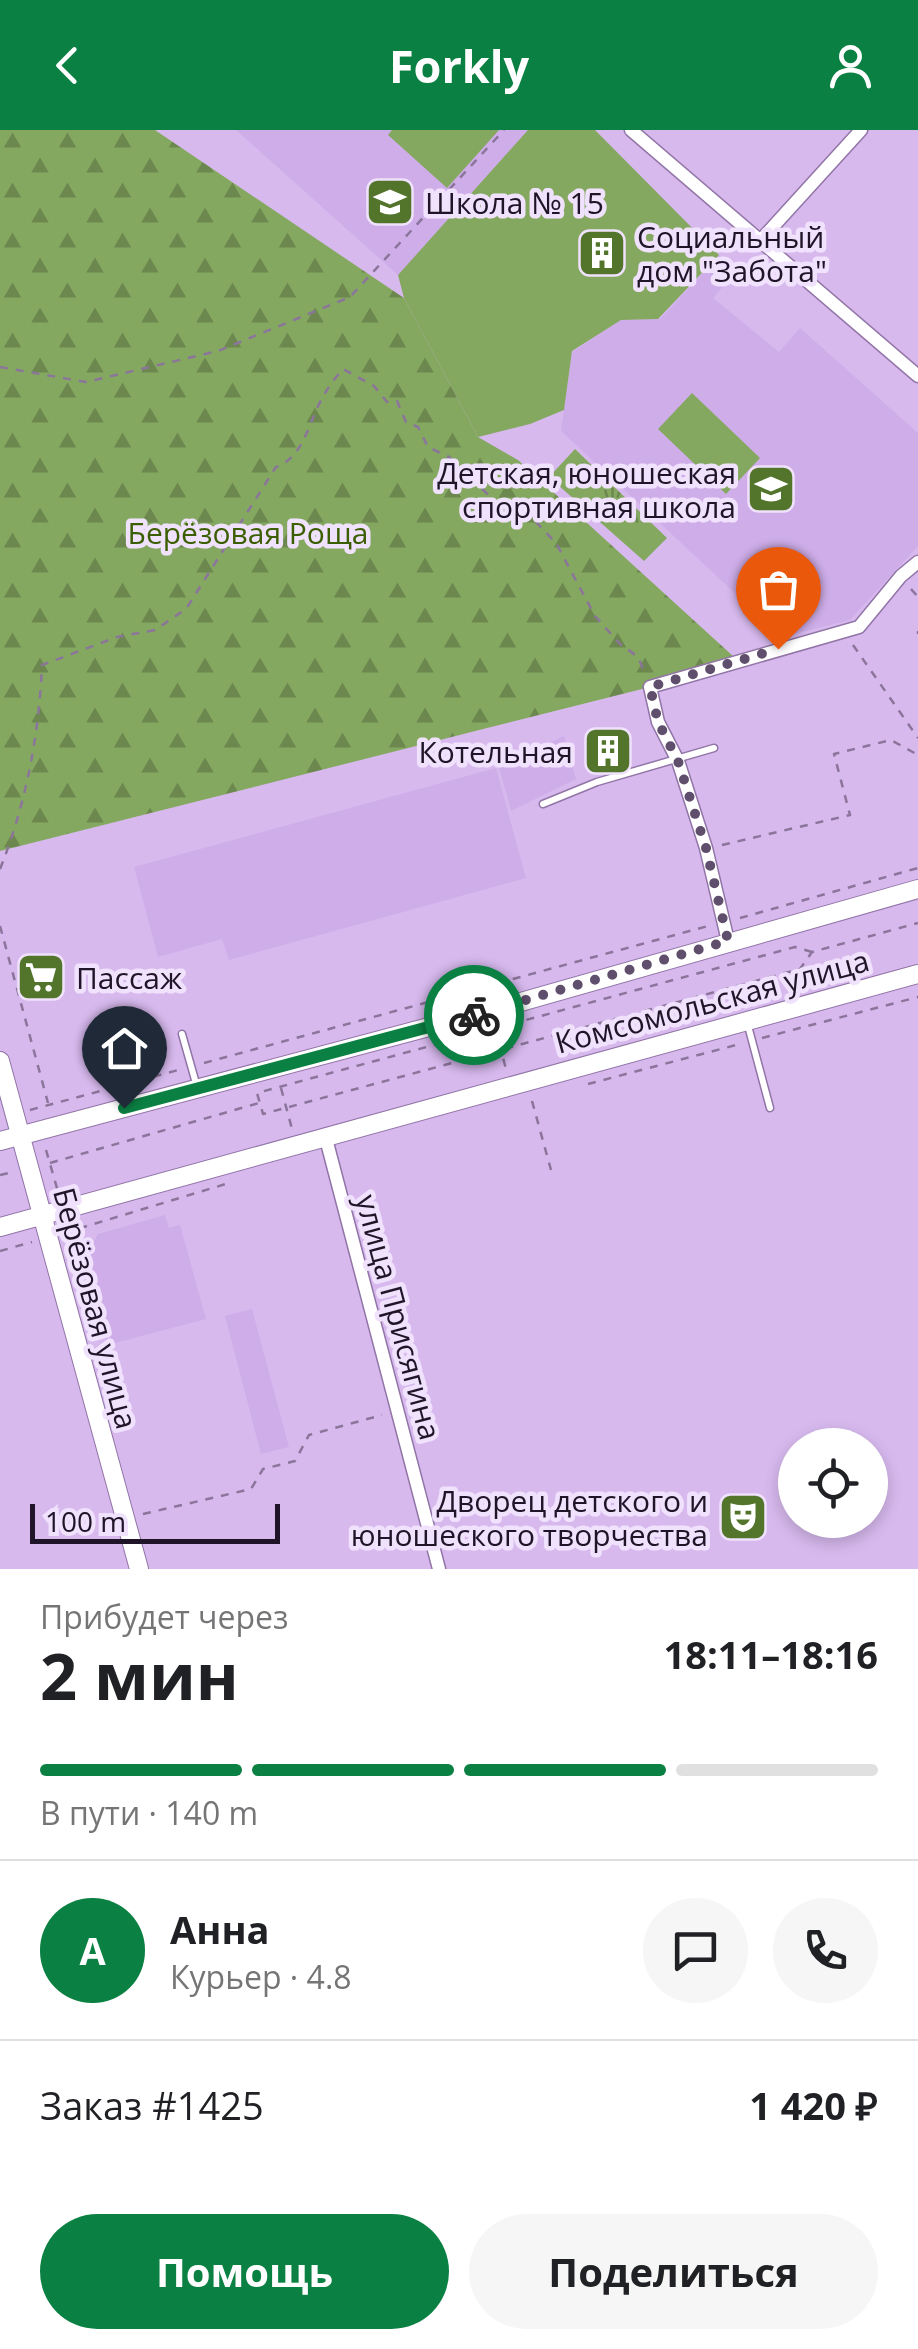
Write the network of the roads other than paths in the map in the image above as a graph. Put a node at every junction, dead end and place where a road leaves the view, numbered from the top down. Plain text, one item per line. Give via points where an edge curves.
1 (631, 130) edge
2 (861, 130) edge
3 (760, 241) junction
4 (918, 376) edge
5 (918, 562) edge
6 (714, 748) dead end
7 (678, 761) junction
8 (543, 804) dead end
9 (918, 889) edge
10 (728, 941) junction
11 (918, 974) edge
12 (746, 1021) junction
13 (182, 1034) dead end
14 (0, 1061) edge
15 (198, 1088) junction
16 (770, 1108) dead end
17 (326, 1135) junction
18 (20, 1136) junction
19 (0, 1140) edge
20 (42, 1216) junction
21 (0, 1228) edge
22 (139, 1569) edge
23 (440, 1569) edge

1 - 3 street
2 - 3 street
3 - 4 street
5 - 7 street via 859,626 650,687
6 - 7 lane
7 - 8 lane
7 - 10 street
9 - 10 main road, Комсомольская улица
10 - 15 main road, Комсомольская улица
11 - 12 main road, Комсомольская улица
12 - 16 lane
12 - 17 main road, Комсомольская улица
13 - 15 lane
14 - 18 main road, Берёзовая улица
15 - 18 main road, Комсомольская улица
17 - 20 main road, Комсомольская улица
17 - 23 street, улица Присягина
18 - 19 main road, Комсомольская улица
18 - 20 main road, Берёзовая улица
20 - 21 main road, Комсомольская улица
20 - 22 main road, Берёзовая улица

